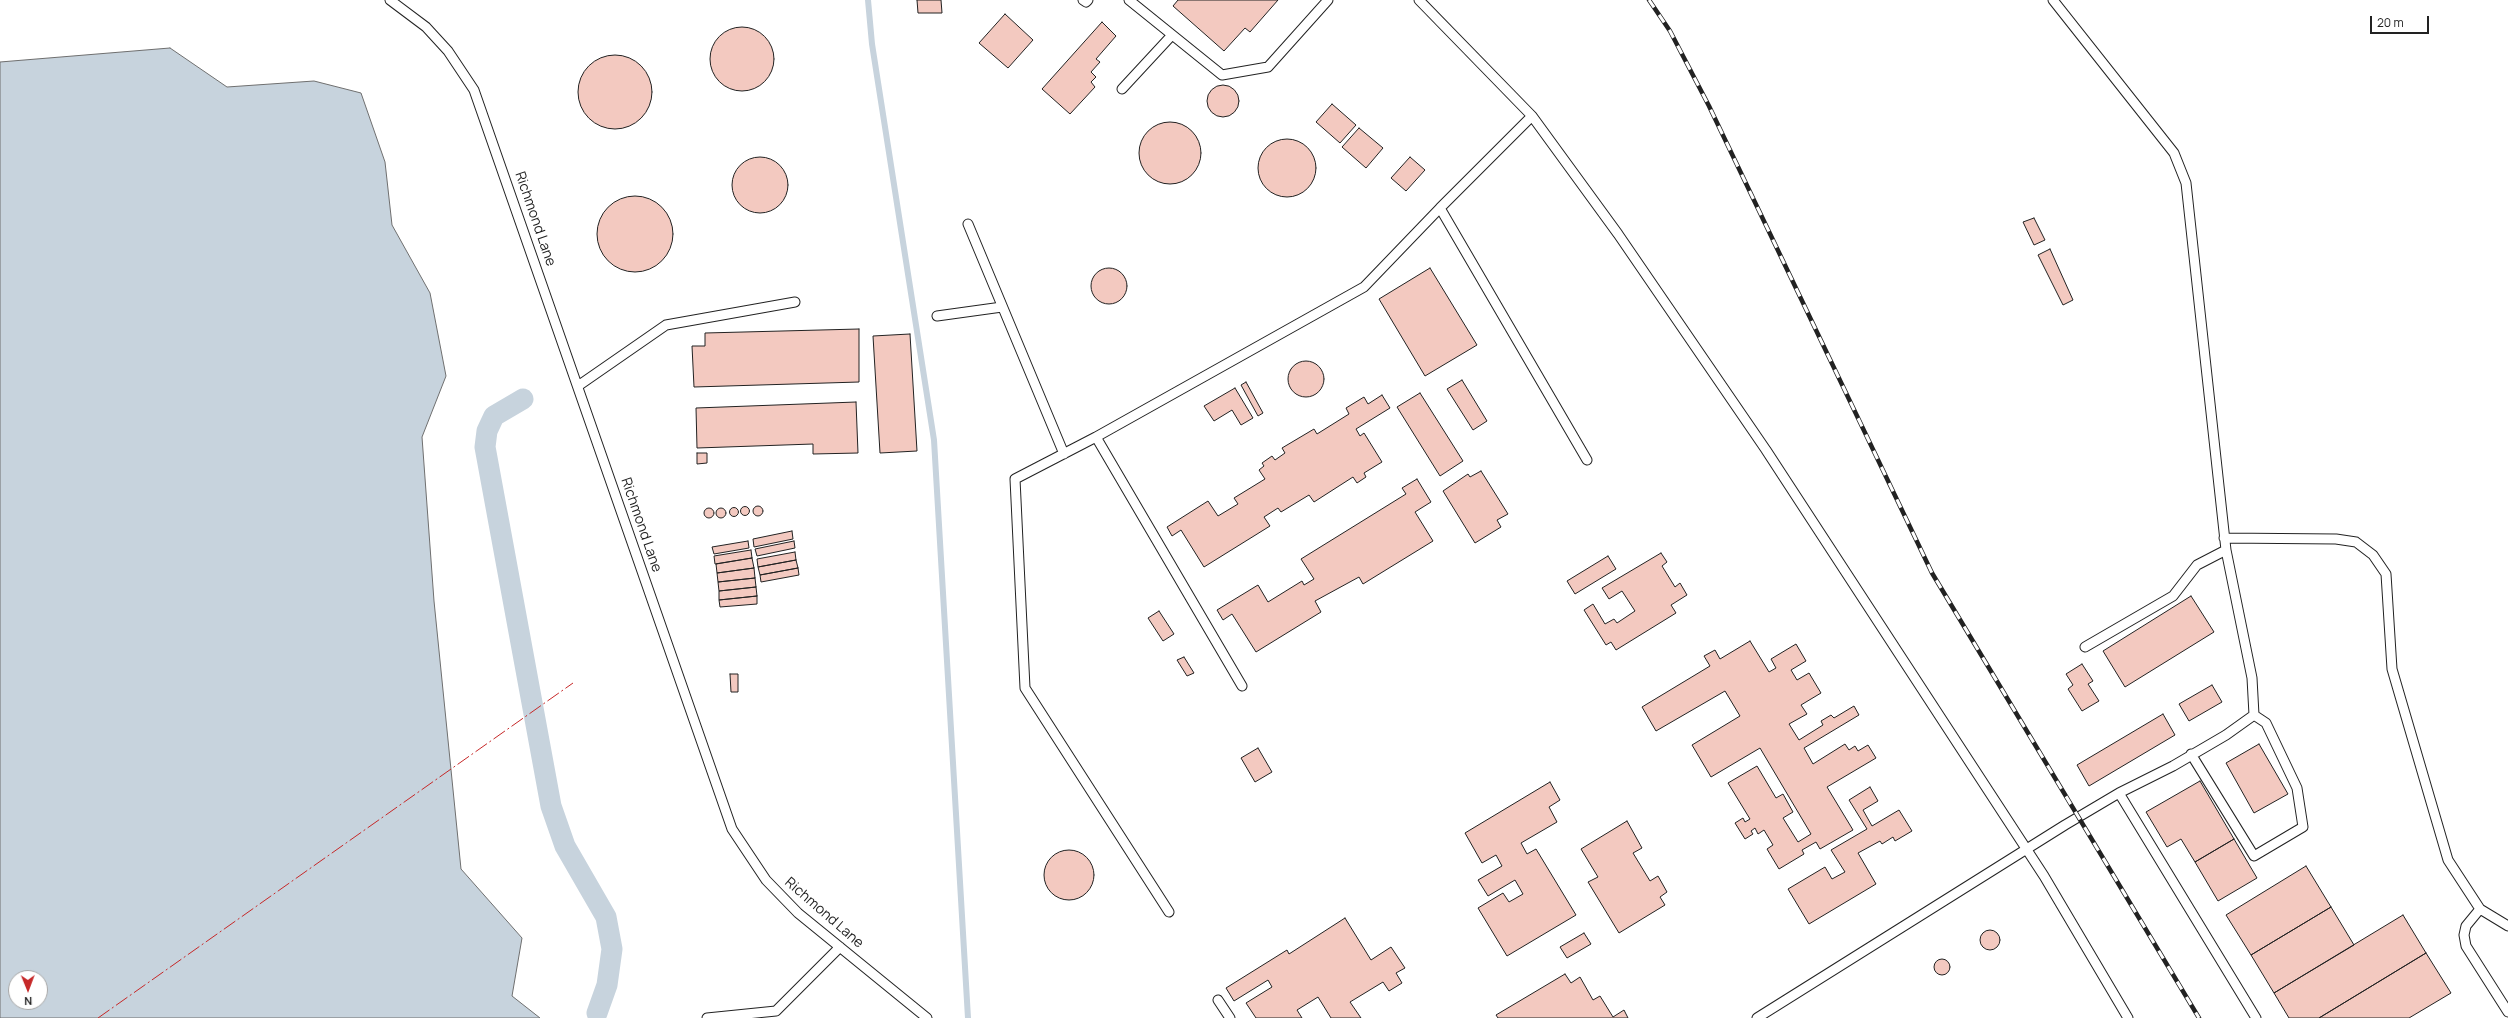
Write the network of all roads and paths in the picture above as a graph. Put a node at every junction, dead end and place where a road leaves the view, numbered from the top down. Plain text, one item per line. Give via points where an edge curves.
1 (390, 0) edge
2 (1083, 0) edge
3 (1088, 0) edge
4 (1129, 0) edge
5 (1328, 0) edge
6 (1419, 0) edge
7 (2053, 0) edge
8 (403, 4) edge
9 (1172, 35) junction
10 (1122, 89) dead end
11 (1532, 116) junction
12 (1440, 208) junction
13 (968, 224) dead end
14 (795, 302) dead end
15 (1002, 307) junction
16 (937, 316) dead end
17 (578, 386) junction
18 (1096, 437) junction
19 (1064, 454) junction
20 (1587, 460) dead end
21 (2224, 538) junction
22 (2226, 550) junction
23 (2085, 647) dead end
24 (1242, 686) dead end
25 (2254, 715) junction
26 (2191, 754) junction
27 (2119, 794) junction
28 (2026, 849) junction
29 (2480, 909) junction
30 (1169, 912) dead end
31 (2508, 926) edge
32 (843, 949) junction
33 (1218, 1000) dead end
34 (2508, 1012) edge
35 (707, 1018) edge
36 (927, 1018) edge
37 (1230, 1018) edge
38 (1757, 1018) edge
39 (2128, 1018) edge
40 (2256, 1018) edge

1 - 8 lane, Richmond Lane
2 - 3 lane
4 - 9 lane
5 - 9 lane via 1268,67 1222,76
6 - 11 lane
7 - 21 lane via 2174,153 2186,183
8 - 17 lane, Richmond Lane via 448,51 474,90
9 - 10 lane
11 - 12 lane
11 - 28 lane via 1618,234 1766,450
12 - 18 lane via 1364,287
12 - 20 lane
13 - 15 lane
14 - 17 lane via 666,325
15 - 16 lane
15 - 19 lane
17 - 32 lane, Richmond Lane via 732,829 766,880 798,913
18 - 19 lane
18 - 24 lane
19 - 30 lane via 1015,479 1025,688
21 - 22 lane
21 - 29 lane via 2336,539 2356,542 2373,555 2386,574 2392,669 2448,860
22 - 23 lane via 2197,565 2173,596
22 - 25 lane via 2252,678
25 - 26 lane via 2226,735
25 - 26 lane via 2266,723 2297,788 2303,827 2254,856
26 - 27 lane
27 - 28 lane
27 - 40 lane
28 - 38 lane
28 - 39 lane
29 - 31 lane
29 - 34 lane via 2466,926 2466,946
32 - 35 lane via 776,1011
32 - 36 lane, Richmond Lane
33 - 37 lane

